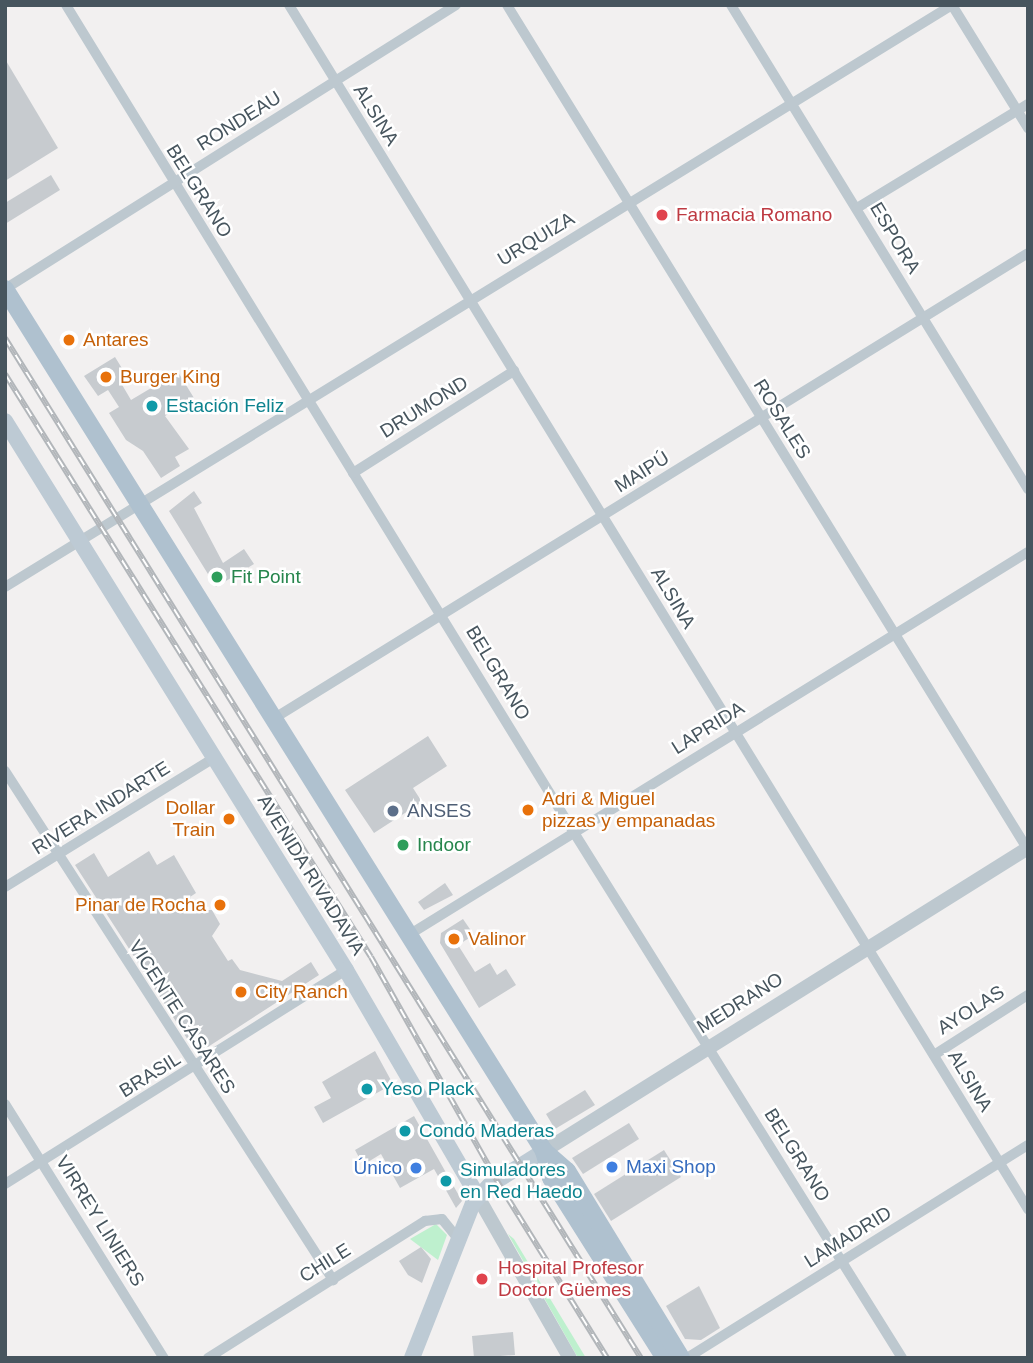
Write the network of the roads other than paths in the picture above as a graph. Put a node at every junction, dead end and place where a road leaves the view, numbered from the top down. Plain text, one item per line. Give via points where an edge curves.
1 (66, 5) edge
2 (289, 5) edge
3 (456, 5) edge
4 (508, 5) edge
5 (731, 5) edge
6 (952, 5) edge
7 (335, 81) junction
8 (791, 103) junction
9 (1028, 104) edge
10 (1017, 111) junction
11 (1028, 128) edge
12 (173, 183) junction
13 (629, 202) junction
14 (856, 208) junction
15 (1028, 253) edge
16 (5, 289) edge
17 (470, 300) junction
18 (923, 317) junction
19 (514, 371) junction
20 (307, 401) junction
21 (761, 418) junction
22 (5, 421) edge
23 (353, 473) junction
24 (1028, 489) edge
25 (139, 505) junction
26 (603, 517) junction
27 (81, 541) junction
28 (1028, 552) edge
29 (5, 587) edge
30 (443, 615) junction
31 (895, 633) junction
32 (273, 719) junction
33 (734, 732) junction
34 (214, 758) junction
35 (5, 771) edge
36 (573, 831) junction
37 (1028, 849) edge
38 (58, 855) junction
39 (5, 887) edge
40 (407, 936) junction
41 (867, 947) junction
42 (346, 970) junction
43 (1028, 995) edge
44 (710, 1047) junction
45 (934, 1055) junction
46 (194, 1069) junction
47 (5, 1104) edge
48 (1028, 1145) edge
49 (544, 1151) junction
50 (42, 1162) junction
51 (999, 1163) junction
52 (5, 1184) edge
53 (478, 1197) junction
54 (1028, 1209) edge
55 (458, 1238) junction
56 (844, 1262) junction
57 (332, 1280) junction
58 (164, 1358) edge
59 (208, 1358) edge
60 (412, 1358) edge
61 (570, 1358) edge
62 (664, 1358) edge
63 (681, 1358) edge
64 (687, 1358) edge
65 (902, 1358) edge

1 - 12 street, BELGRANO
2 - 7 street, ALSINA
3 - 7 street, RONDEAU
4 - 13 street, ROSALES
5 - 8 street, ESPORA
6 - 8 street, URQUIZA
6 - 10 street
7 - 12 street, RONDEAU
7 - 17 street, ALSINA
8 - 13 street, URQUIZA
8 - 14 street, ESPORA
9 - 10 street
10 - 11 street
10 - 14 street
12 - 16 street, RONDEAU
12 - 20 street, BELGRANO
13 - 17 street, URQUIZA
13 - 21 street, ROSALES
14 - 18 street, ESPORA
15 - 18 street, MAIPÚ
16 - 25 main road
17 - 19 street, ALSINA
17 - 20 street, URQUIZA
18 - 21 street, MAIPÚ
18 - 24 street, ESPORA
19 - 23 street, DRUMOND
19 - 26 street, ALSINA
20 - 23 street, BELGRANO
20 - 25 street, URQUIZA
21 - 26 street, MAIPÚ
21 - 31 street, ROSALES
22 - 27 main road, AVENIDA RIVADAVIA
23 - 30 street, BELGRANO
25 - 27 street, URQUIZA
25 - 32 main road
26 - 30 street, MAIPÚ
26 - 33 street, ALSINA
27 - 29 street, URQUIZA
27 - 34 main road, AVENIDA RIVADAVIA
28 - 31 street, LAPRIDA
30 - 32 street, MAIPÚ
30 - 36 street, BELGRANO
31 - 33 street, LAPRIDA
31 - 37 street, ROSALES
32 - 40 main road
33 - 36 street, LAPRIDA
33 - 41 street, ALSINA
34 - 38 street, RIVERA INDARTE
34 - 42 main road, AVENIDA RIVADAVIA
35 - 38 street, VICENTE CASARES
36 - 40 street, LAPRIDA
36 - 44 street, BELGRANO
37 - 41 street, MEDRANO
38 - 39 street, RIVERA INDARTE
38 - 46 street, VICENTE CASARES
40 - 49 main road
41 - 44 street, MEDRANO
41 - 45 street, ALSINA
42 - 46 street, BRASIL
42 - 53 main road, AVENIDA RIVADAVIA
43 - 45 street, AYOLAS
44 - 49 street, MEDRANO
44 - 56 street, BELGRANO
45 - 51 street, ALSINA
46 - 50 street, BRASIL
46 - 57 street, VICENTE CASARES
47 - 50 street, VIRREY LINIERS
48 - 51 street, LAMADRID
49 - 53 main road, MEDRANO
49 - 62 main road via 551,1178
49 - 63 main road via 567,1171
50 - 52 street, BRASIL
50 - 58 street, VIRREY LINIERS
51 - 54 street, ALSINA
51 - 56 street, LAMADRID
53 - 55 main road
53 - 61 street, AVENIDA RIVADAVIA
55 - 57 street, CHILE via 442,1219 425,1221
55 - 60 main road
56 - 64 street, LAMADRID
56 - 65 street, BELGRANO
57 - 59 street, CHILE

